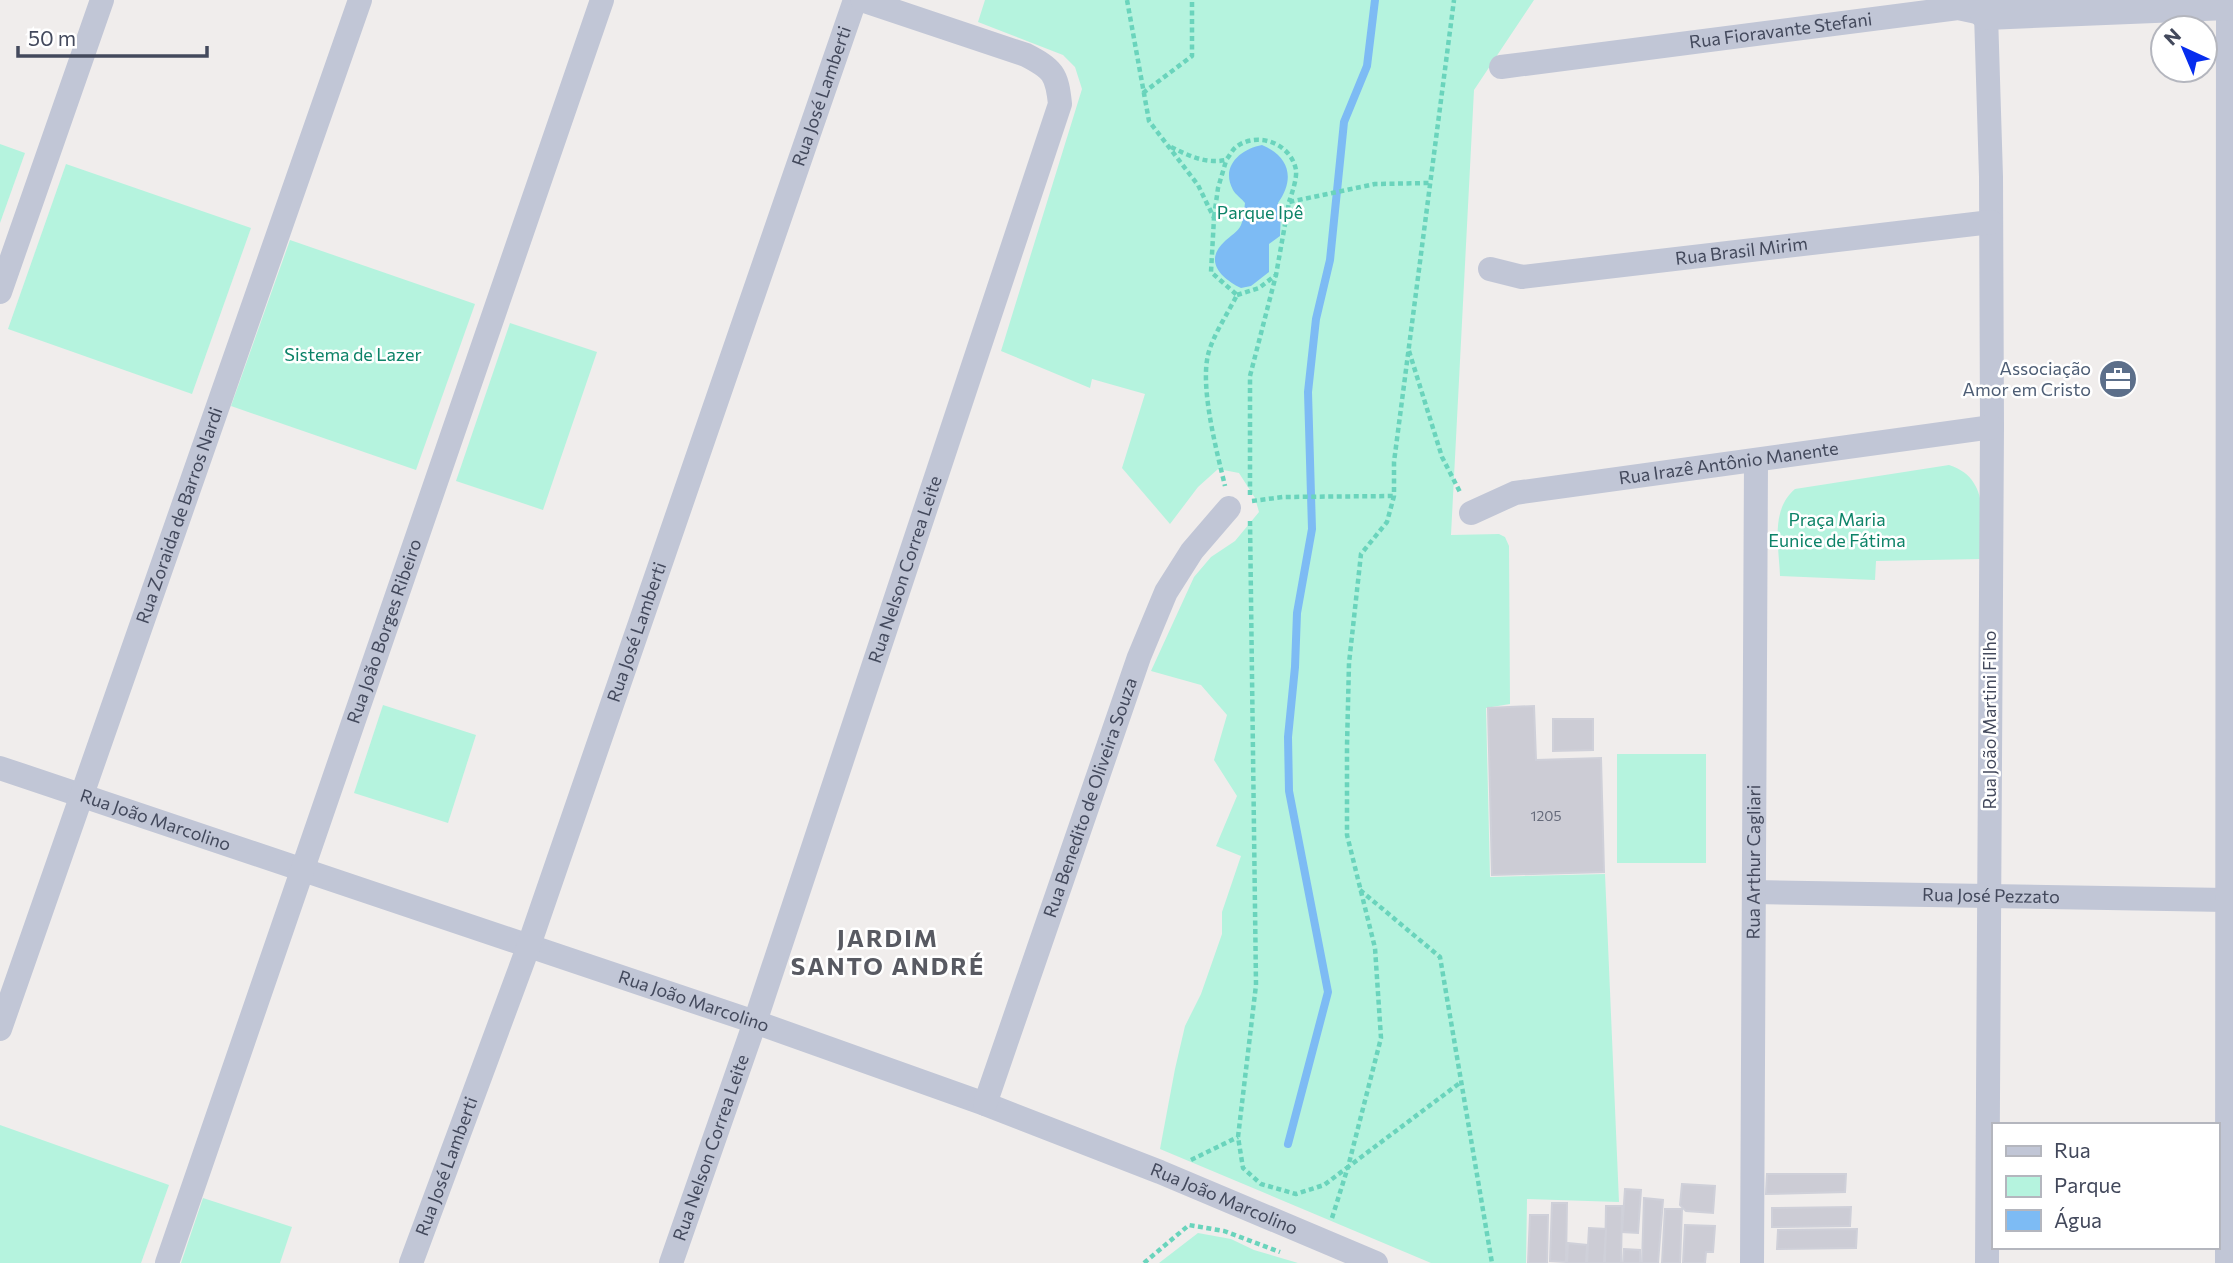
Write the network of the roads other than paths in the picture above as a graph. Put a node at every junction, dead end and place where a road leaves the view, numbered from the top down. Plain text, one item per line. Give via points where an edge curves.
1 (102, 0) edge
2 (360, 0) edge
3 (602, 0) edge
4 (855, 0) edge
5 (862, 0) edge
6 (2228, 2) edge
7 (1985, 7) edge
8 (1501, 67) dead end
9 (1991, 222) junction
10 (1490, 269) dead end
11 (2230, 272) edge
12 (0, 292) edge
13 (2230, 348) edge
14 (1992, 428) junction
15 (1756, 461) junction
16 (1240, 511) road end
17 (1471, 513) road end
18 (0, 768) edge
19 (81, 795) junction
20 (304, 869) junction
21 (1755, 892) junction
22 (1989, 895) junction
23 (2227, 900) junction
24 (529, 945) junction
25 (755, 1022) junction
26 (0, 1029) edge
27 (985, 1104) junction
28 (167, 1263) edge
29 (411, 1263) edge
30 (671, 1263) edge
31 (1376, 1263) edge
32 (1752, 1263) edge
33 (1987, 1263) edge
34 (2227, 1263) edge

1 - 12 street
2 - 19 street, Rua Zoraida de Barros Nardi
3 - 20 street, Rua João Borges Ribeiro
4 - 24 street, Rua José Lamberti
5 - 25 street, Rua Nelson Correa Leite via 1038,61 1049,67 1058,83 1060,104
6 - 7 street, Rua Fioravante Stefani
6 - 11 street
7 - 8 street, Rua Fioravante Stefani
7 - 9 street, Rua João Martini Filho
9 - 10 street, Rua Brasil Mirim via 1521,276
9 - 14 street, Rua João Martini Filho
11 - 13 street
13 - 23 street
14 - 15 street, Rua Irazê Antônio Manente
14 - 22 street, Rua João Martini Filho
15 - 17 street, Rua Irazê Antônio Manente via 1515,493
15 - 21 street, Rua Arthur Cagliari
16 - 27 street, Rua Benedito de Oliveira Souza via 1192,551 1166,592 1139,657
18 - 19 street, Rua João Marcolino
19 - 20 street, Rua João Marcolino
19 - 26 street, Rua Zoraida de Barros Nardi
20 - 24 street, Rua João Marcolino
20 - 28 street, Rua João Borges Ribeiro
21 - 22 street, Rua José Pezzato
21 - 32 street, Rua Arthur Cagliari
22 - 23 street, Rua José Pezzato
22 - 33 street, Rua João Martini Filho
23 - 34 street
24 - 25 street, Rua João Marcolino
24 - 29 street, Rua José Lamberti
25 - 27 street, Rua João Marcolino
25 - 30 street, Rua Nelson Correa Leite
27 - 31 street, Rua João Marcolino

